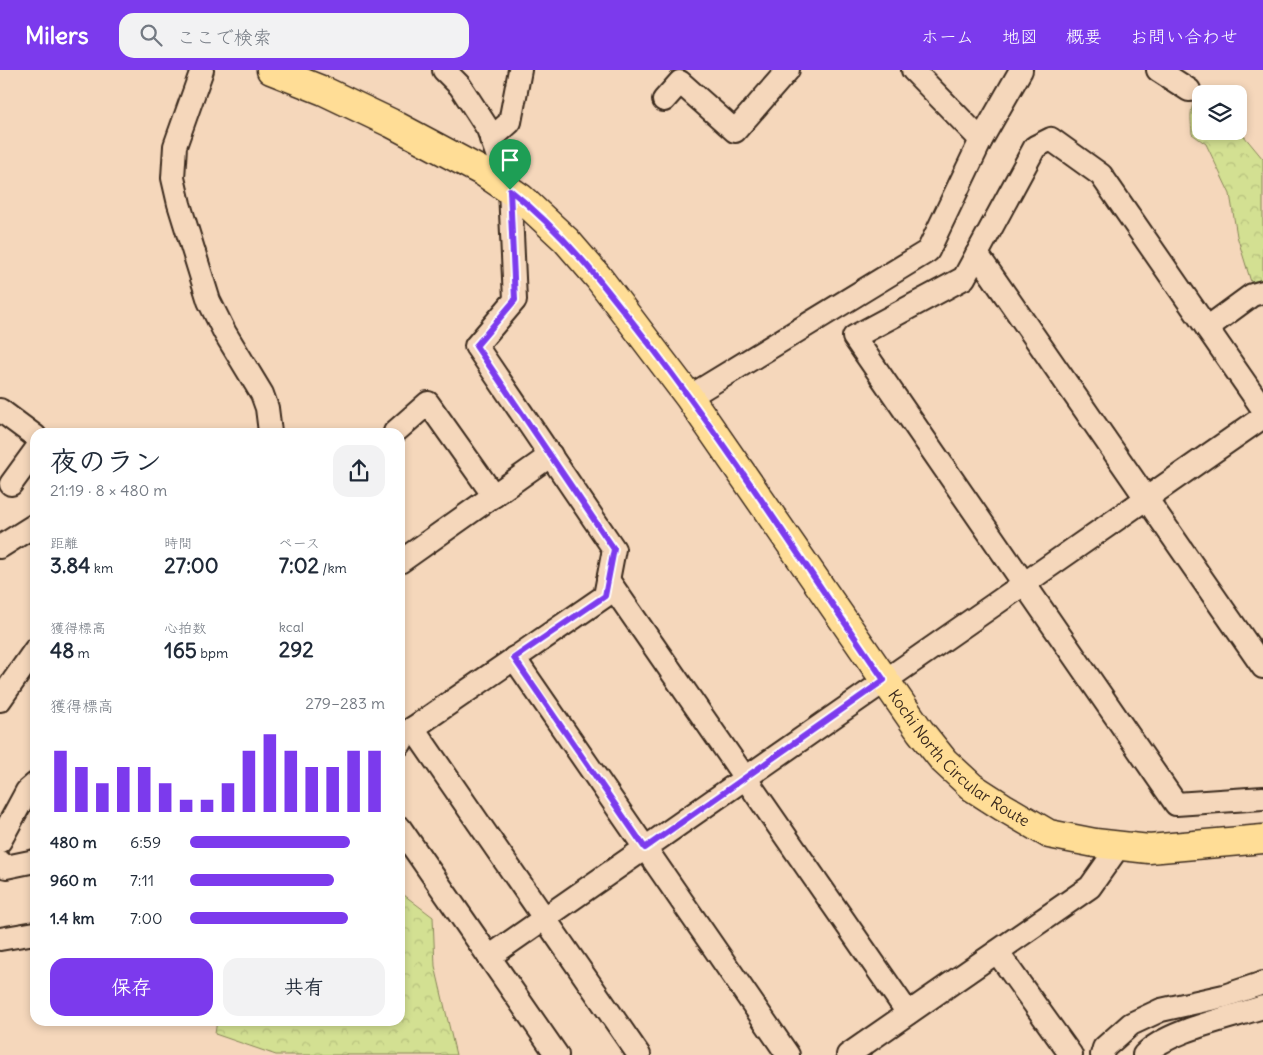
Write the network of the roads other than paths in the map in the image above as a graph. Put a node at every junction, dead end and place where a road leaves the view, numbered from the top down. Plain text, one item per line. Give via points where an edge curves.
1 (202, 70) edge
2 (272, 70) edge
3 (444, 70) edge
4 (520, 70) edge
5 (788, 70) edge
6 (913, 70) edge
7 (1021, 70) edge
8 (1158, 70) edge
9 (1189, 90) dead end
10 (664, 100) dead end
11 (491, 139) junction
12 (981, 140) junction
13 (510, 190) junction
14 (977, 254) junction
15 (1263, 292) edge
16 (1207, 328) junction
17 (689, 397) junction
18 (1263, 409) edge
19 (0, 410) edge
20 (1263, 417) edge
21 (270, 428) edge
22 (400, 428) edge
23 (30, 432) edge
24 (551, 456) junction
25 (30, 458) edge
26 (11, 484) dead end
27 (494, 496) junction
28 (1146, 498) junction
29 (30, 528) edge
30 (0, 547) edge
31 (405, 558) edge
32 (608, 580) junction
33 (1024, 583) junction
34 (30, 657) edge
35 (514, 658) junction
36 (1263, 667) edge
37 (884, 680) junction
38 (1, 697) edge
39 (407, 736) edge
40 (745, 777) junction
41 (30, 788) edge
42 (1263, 798) edge
43 (405, 835) edge
44 (1263, 839) edge
45 (0, 841) edge
46 (1119, 846) junction
47 (645, 848) junction
48 (0, 862) edge
49 (30, 862) edge
50 (544, 918) junction
51 (30, 934) edge
52 (0, 939) edge
53 (997, 952) junction
54 (489, 957) junction
55 (1263, 983) edge
56 (1263, 1008) edge
57 (908, 1013) junction
58 (557, 1055) edge
59 (639, 1055) edge
60 (788, 1055) edge
61 (848, 1055) edge
62 (1071, 1055) edge
63 (1102, 1055) edge
64 (1144, 1055) edge

1 - 21 street via 175,146 173,178 178,204 210,301 225,333 262,394
2 - 13 main road, Kochi North Circular Route via 391,123
3 - 11 street via 460,86
4 - 11 street via 510,122
5 - 10 street via 735,131 680,82
6 - 12 street
7 - 12 street
8 - 9 street
11 - 13 street
12 - 17 street via 928,251
13 - 17 main road, Kochi North Circular Route via 566,240 598,277
13 - 24 street via 515,300 476,346
14 - 16 street via 1035,147 1051,139 1101,175
14 - 28 street
14 - 33 street via 964,278 854,336
15 - 16 street via 1252,295
16 - 18 street
17 - 37 main road, Kochi North Circular Route
19 - 23 street
20 - 28 street
22 - 27 street via 428,403
24 - 27 street
24 - 32 street via 614,549
25 - 26 street
27 - 31 street
28 - 33 street
28 - 36 street
29 - 30 street
32 - 35 street via 605,596
32 - 40 street
33 - 37 street
33 - 42 street via 1176,804
34 - 38 street
35 - 39 street
35 - 47 street
37 - 40 street
37 - 46 main road, Kochi North Circular Route via 944,761 972,787 1049,834
39 - 50 street
40 - 47 street
40 - 57 street
41 - 45 street
43 - 54 street
44 - 46 main road, Kochi North Circular Route via 1149,849
46 - 53 street via 1090,887
47 - 50 street
47 - 60 street
48 - 49 street via 6,867
50 - 54 street
50 - 59 street
51 - 52 street
53 - 57 street
53 - 62 street
54 - 58 street
55 - 63 street via 1224,996 1161,1010 1131,1024 1104,1048
56 - 64 street via 1170,1036
57 - 61 street

